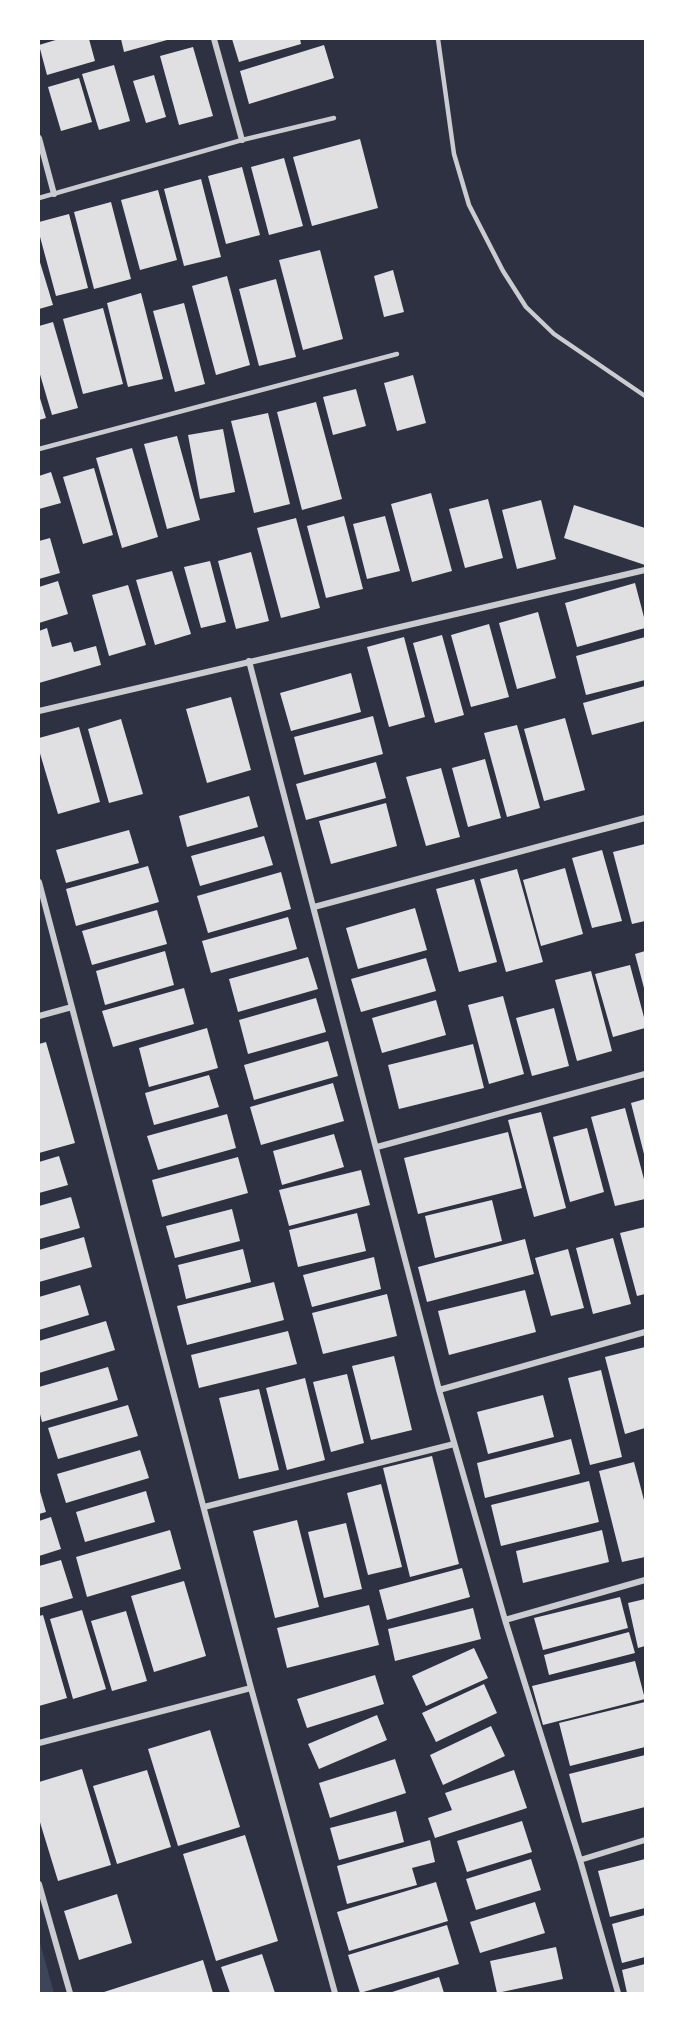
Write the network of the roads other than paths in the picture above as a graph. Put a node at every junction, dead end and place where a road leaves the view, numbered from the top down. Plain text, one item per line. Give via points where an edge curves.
1 (214, 39) edge
2 (438, 39) edge
3 (334, 118) dead end
4 (39, 138) edge
5 (242, 140) junction
6 (54, 194) junction
7 (39, 198) edge
8 (397, 354) dead end
9 (645, 396) edge
10 (39, 449) edge
11 (645, 570) edge
12 (249, 661) junction
13 (39, 711) edge
14 (645, 818) edge
15 (39, 882) edge
16 (314, 907) junction
17 (72, 1007) junction
18 (39, 1016) edge
19 (645, 1074) edge
20 (377, 1147) junction
21 (645, 1332) edge
22 (439, 1390) junction
23 (454, 1444) junction
24 (204, 1507) junction
25 (645, 1580) edge
26 (505, 1620) junction
27 (251, 1688) junction
28 (39, 1743) edge
29 (645, 1840) edge
30 (580, 1860) junction
31 (39, 1884) edge
32 (70, 1993) edge
33 (335, 1993) edge
34 (618, 1993) edge

1 - 5 street
2 - 9 lane via 454,154 469,205 503,271 526,307 554,334
3 - 5 lane
4 - 6 street
5 - 6 lane
6 - 7 lane
8 - 10 lane
11 - 12 street
12 - 13 street
12 - 16 street
14 - 16 street
15 - 17 street
16 - 20 street
17 - 18 street
17 - 24 street
19 - 20 street
20 - 22 street
21 - 22 street
22 - 23 street
23 - 24 street
23 - 26 street
24 - 27 street
25 - 26 street
26 - 30 street
27 - 28 street
27 - 33 street
29 - 30 street
30 - 34 street
31 - 32 street

